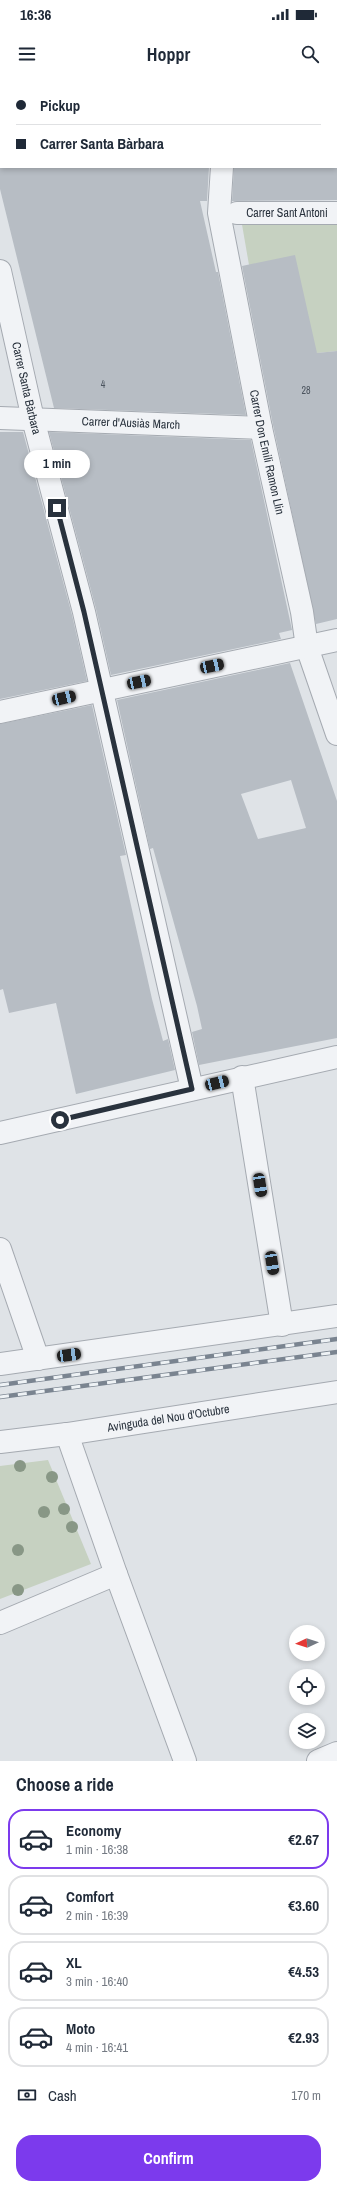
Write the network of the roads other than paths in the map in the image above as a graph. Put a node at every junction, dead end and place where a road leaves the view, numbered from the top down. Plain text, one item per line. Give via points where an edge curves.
1 (222, 168) edge
2 (237, 213) dead end
3 (337, 213) edge
4 (0, 271) edge
5 (0, 418) edge
6 (33, 419) junction
7 (261, 428) junction
8 (337, 640) edge
9 (307, 647) junction
10 (100, 690) junction
11 (0, 712) edge
12 (337, 734) edge
13 (337, 1056) edge
14 (242, 1077) junction
15 (192, 1089) junction
16 (0, 1133) edge
17 (0, 1249) edge
18 (337, 1316) edge
19 (282, 1325) junction
20 (38, 1359) junction
21 (0, 1364) edge
22 (337, 1392) edge
23 (67, 1434) junction
24 (0, 1442) edge
25 (116, 1574) junction
26 (0, 1623) edge
27 (337, 1753) edge
28 (185, 1761) edge
29 (318, 1761) edge

1 - 7 street, Carrer Don Emili Ramon Llin via 219,213
2 - 3 street, Carrer Sant Antoni
4 - 6 street, Carrer Santa Bàrbara
5 - 6 street, Carrer d'Ausiàs March
6 - 7 street, Carrer d'Ausiàs March
6 - 10 street, Carrer Santa Bàrbara via 84,612
7 - 9 street, Carrer Don Emili Ramon Llin via 302,612
8 - 9 street
9 - 10 street
9 - 12 street, Carrer Don Emili Ramon Llin
10 - 11 street
10 - 15 street, Carrer Santa Bàrbara
13 - 14 street
14 - 15 street
14 - 19 street
15 - 16 street
17 - 20 street
18 - 19 street
19 - 20 street
20 - 21 street
22 - 23 street, Avinguda del Nou d'Octubre
23 - 24 street, Avinguda del Nou d'Octubre
23 - 25 street
25 - 26 street
25 - 28 street
27 - 29 street

